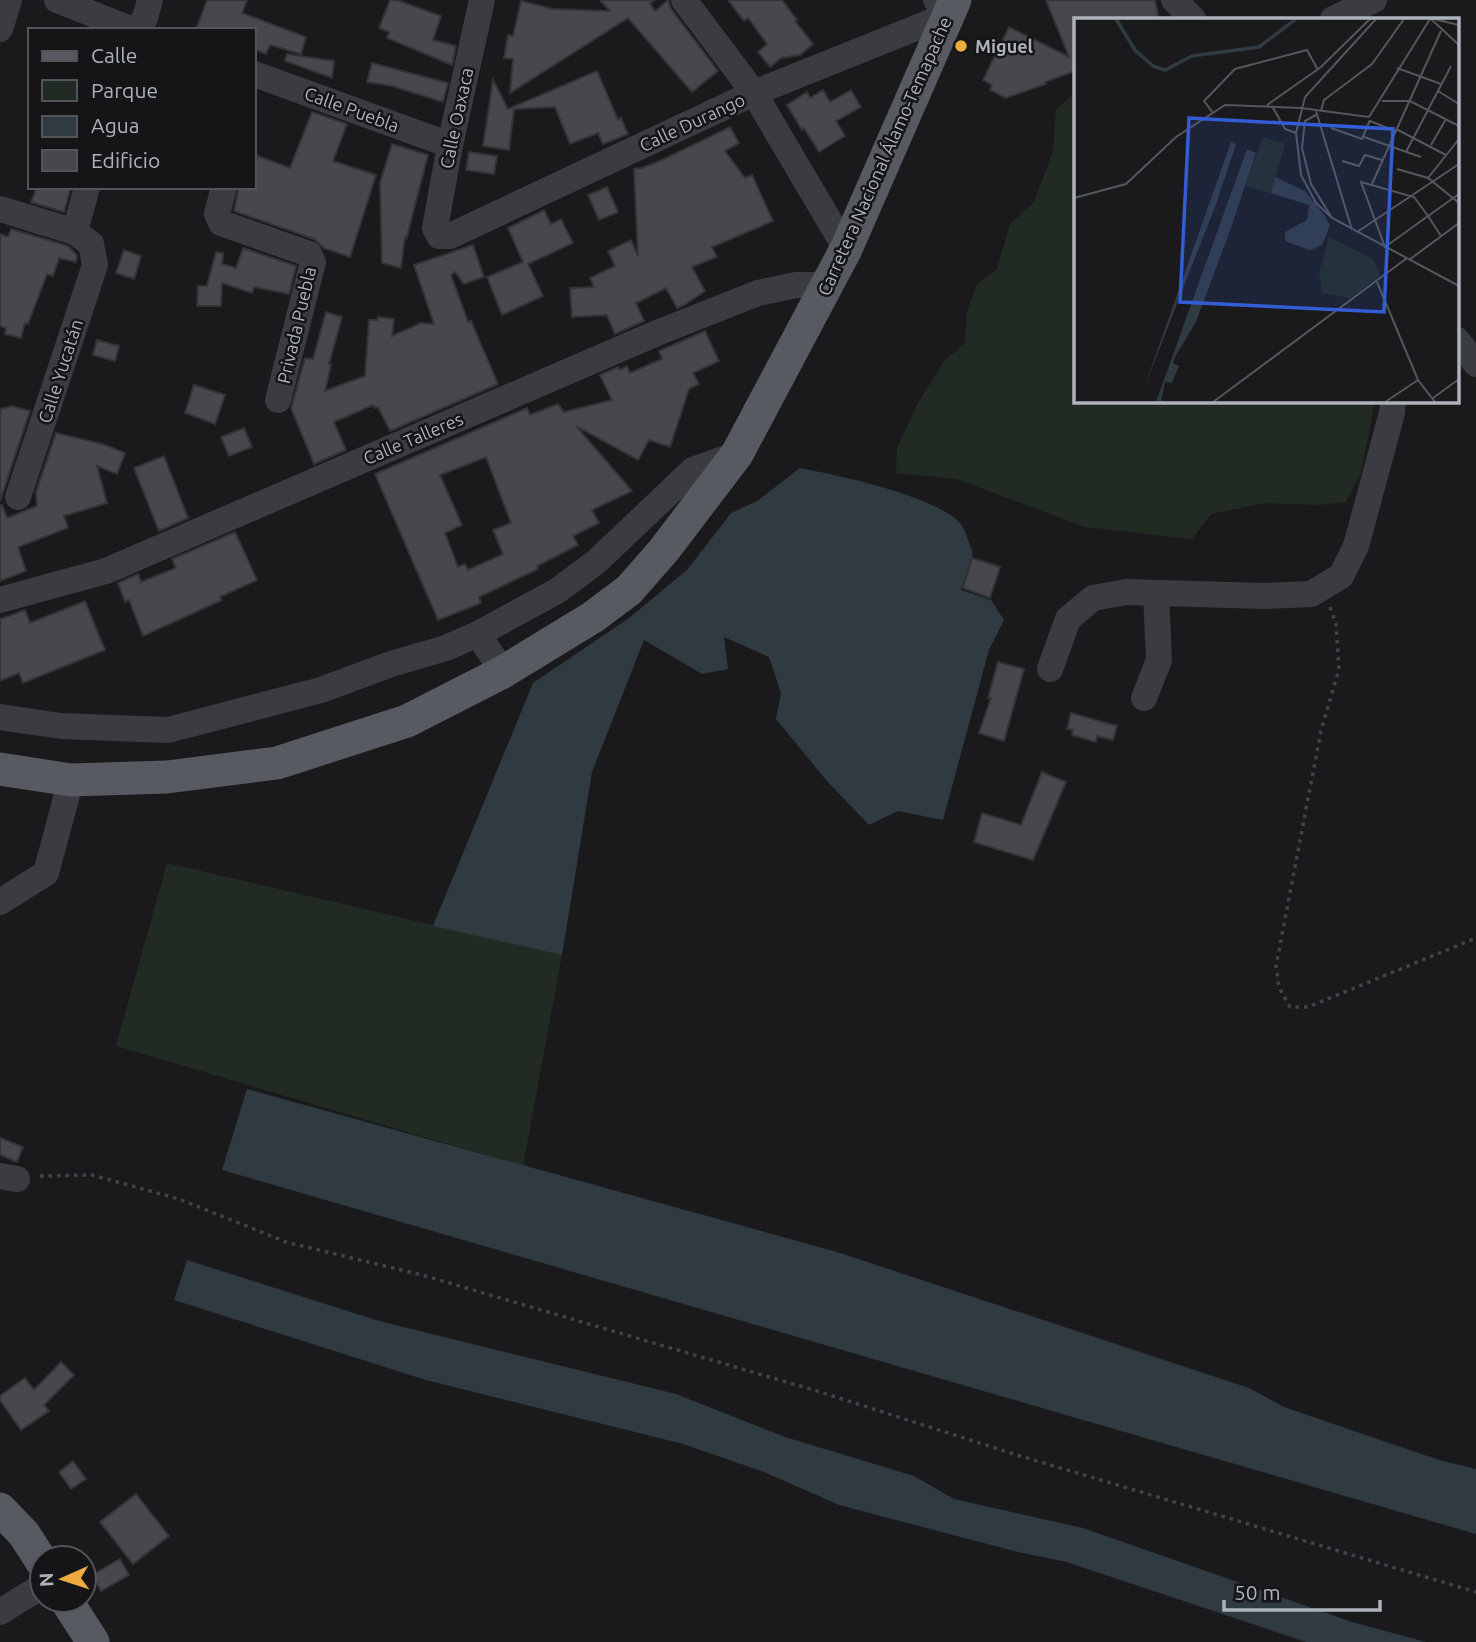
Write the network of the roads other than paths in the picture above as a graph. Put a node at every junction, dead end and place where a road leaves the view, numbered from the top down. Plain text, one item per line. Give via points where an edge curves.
1 (9, 0) edge
2 (57, 0) edge
3 (150, 0) edge
4 (482, 0) edge
5 (684, 0) edge
6 (1174, 0) edge
7 (1374, 0) edge
8 (946, 5) edge
9 (1192, 18) edge
10 (1335, 18) edge
11 (129, 28) edge
12 (136, 28) edge
13 (0, 29) edge
14 (256, 75) edge
15 (754, 93) junction
16 (450, 145) junction
17 (87, 189) edge
18 (223, 189) edge
19 (0, 209) edge
20 (439, 236) joint
21 (83, 238) junction
22 (846, 249) junction
23 (828, 285) junction
24 (1458, 341) edge
25 (1476, 364) edge
26 (278, 400) dead end
27 (1393, 402) edge
28 (737, 454) junction
29 (18, 497) dead end
30 (1156, 594) junction
31 (0, 600) edge
32 (478, 635) junction
33 (1050, 669) dead end
34 (503, 672) junction
35 (1144, 698) dead end
36 (0, 717) edge
37 (0, 769) edge
38 (71, 780) junction
39 (0, 902) edge
40 (0, 1509) edge
41 (30, 1544) edge
42 (28, 1595) edge
43 (0, 1612) edge
44 (75, 1614) edge
45 (93, 1642) edge

1 - 13 street
2 - 11 street
3 - 12 street via 145,19
4 - 16 street, Calle Oaxaca
5 - 15 street
6 - 9 street
7 - 10 street
8 - 15 street, Calle Durango
8 - 22 main road, Carretera Nacional Álamo-Temapache
14 - 16 street, Calle Puebla
15 - 20 street, Calle Durango via 450,236
15 - 22 street
16 - 20 street, Calle Oaxaca via 435,228
17 - 21 street, Calle Yucatán
18 - 26 street, Privada Puebla via 217,214 221,223 309,254 313,262
19 - 21 street
21 - 29 street, Calle Yucatán via 95,265
22 - 23 main road, Carretera Nacional Álamo-Temapache
23 - 28 main road, Carretera Nacional Álamo-Temapache
23 - 31 street, Calle Talleres via 796,285 758,293 106,571
24 - 25 street
27 - 30 street via 1356,546 1341,576 1311,594
28 - 32 street via 693,470 596,562 557,591
28 - 34 main road, Carretera Nacional Álamo-Temapache via 629,590
30 - 33 street via 1126,592 1093,598 1068,619
30 - 35 street via 1159,660
32 - 34 street
32 - 36 street via 321,691 168,730 61,726
34 - 38 main road, Carretera Nacional Álamo-Temapache via 407,720 277,762 167,777
37 - 38 main road, Carretera Nacional Álamo-Temapache
38 - 39 street via 46,873
40 - 41 main road
42 - 43 street
44 - 45 main road

